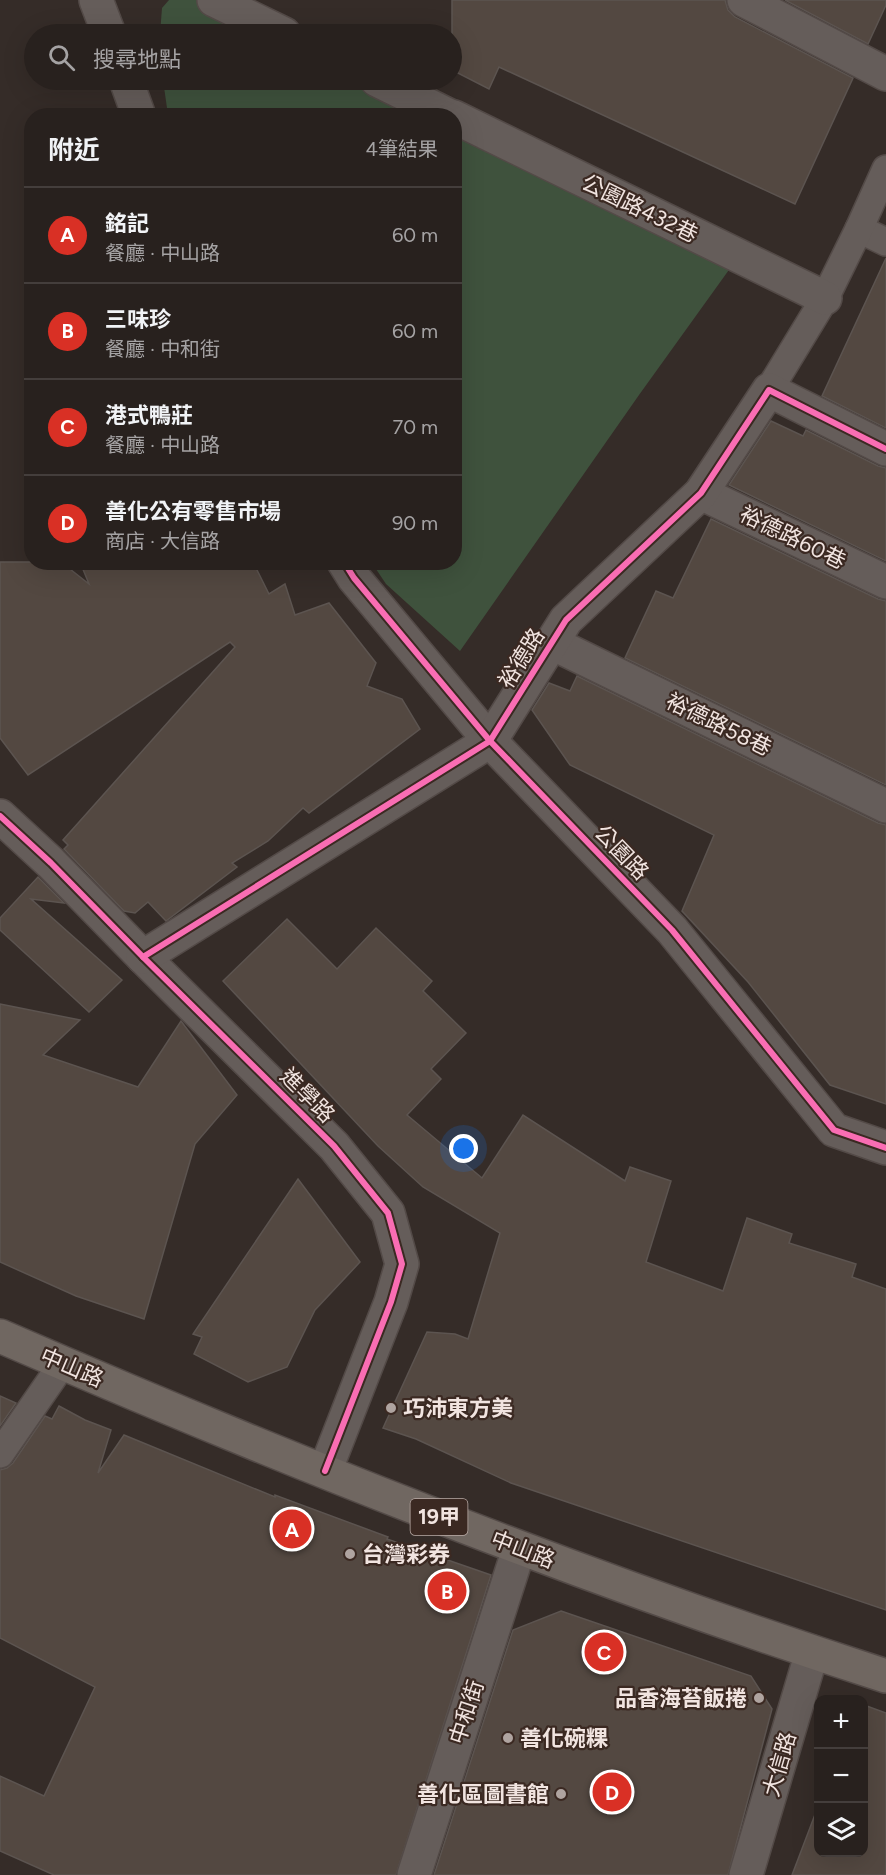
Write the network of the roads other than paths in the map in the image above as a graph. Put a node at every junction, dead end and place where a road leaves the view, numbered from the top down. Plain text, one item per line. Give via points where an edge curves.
1 (96, 0) edge
2 (214, 0) edge
3 (744, 0) edge
4 (105, 24) edge
5 (263, 24) edge
6 (886, 74) edge
7 (130, 90) edge
8 (398, 90) edge
9 (136, 108) edge
10 (435, 108) edge
11 (462, 121) edge
12 (886, 169) edge
13 (859, 229) junction
14 (886, 242) edge
15 (825, 298) junction
16 (769, 390) junction
17 (886, 449) edge
18 (701, 492) junction
19 (349, 570) edge
20 (886, 582) edge
21 (552, 643) junction
22 (490, 741) junction
23 (886, 806) edge
24 (0, 816) edge
25 (143, 957) junction
26 (886, 1148) edge
27 (0, 1336) edge
28 (63, 1363) junction
29 (0, 1454) edge
30 (325, 1471) junction
31 (519, 1549) junction
32 (812, 1652) junction
33 (886, 1676) edge
34 (414, 1875) edge
35 (746, 1875) edge

1 - 4 street
2 - 5 street
3 - 6 street
7 - 9 street
8 - 10 street, 公園路432巷
11 - 15 street, 公園路432巷
12 - 13 lane
13 - 14 lane
13 - 15 lane
15 - 16 lane
16 - 17 street
16 - 18 street, 裕德路
18 - 20 street, 裕德路60巷
18 - 21 street, 裕德路 via 566,620
19 - 22 street, 公園路
21 - 22 street, 裕德路
21 - 23 street, 裕德路58巷
22 - 25 street, 裕德路
22 - 26 street, 公園路 via 672,930 834,1130
24 - 25 street, 進學路
25 - 30 street, 進學路 via 334,1146 388,1213 402,1264
27 - 28 main road, 中山路 / 19甲
28 - 29 lane
28 - 30 main road, 中山路 / 19甲
30 - 31 main road, 中山路 / 19甲
31 - 32 main road, 中山路 / 19甲
31 - 34 street, 中和街
32 - 33 main road, 中山路 / 19甲
32 - 35 street, 大信路

